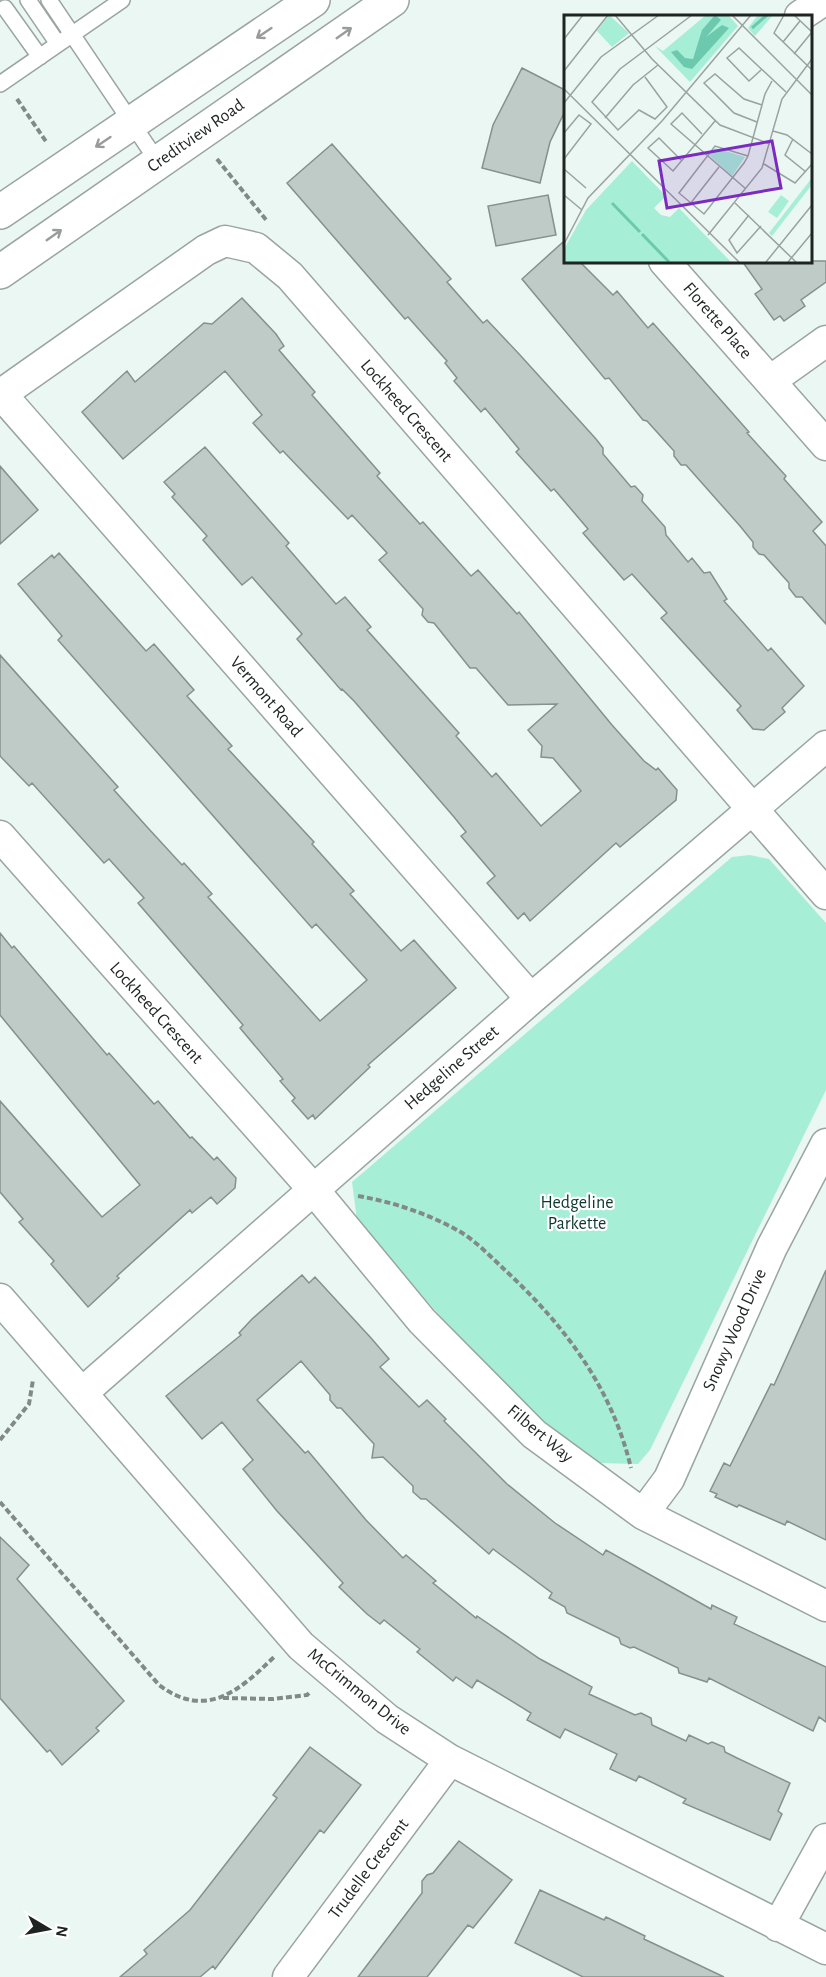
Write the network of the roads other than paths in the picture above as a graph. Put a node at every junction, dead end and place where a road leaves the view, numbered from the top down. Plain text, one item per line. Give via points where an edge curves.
1 (28, 0) edge
2 (49, 0) edge
3 (122, 0) edge
4 (313, 0) edge
5 (392, 0) edge
6 (824, 0) edge
7 (5, 8) dead end
8 (802, 15) edge
9 (74, 33) junction
10 (58, 44) junction
11 (40, 57) junction
12 (2, 82) edge
13 (130, 124) junction
14 (158, 162) junction
15 (0, 212) edge
16 (665, 262) edge
17 (0, 272) edge
18 (826, 341) edge
19 (770, 381) junction
20 (0, 394) edge
21 (826, 445) edge
22 (826, 746) edge
23 (751, 810) junction
24 (0, 836) edge
25 (826, 894) edge
26 (531, 999) junction
27 (826, 1144) edge
28 (313, 1189) junction
29 (0, 1299) edge
30 (82, 1393) junction
31 (643, 1514) junction
32 (826, 1606) edge
33 (450, 1760) junction
34 (826, 1839) edge
35 (778, 1926) junction
36 (826, 1949) edge
37 (288, 1977) edge

1 - 10 lane
2 - 9 lane
3 - 9 lane
4 -> 13 main road
14 -> 5 main road, Creditview Road
6 - 8 street
7 - 11 lane
9 - 10 lane
9 - 13 lane
10 - 11 lane
11 - 12 lane
13 - 14 lane
13 -> 15 main road
17 -> 14 main road, Creditview Road
16 - 19 street, Florette Place
18 - 19 street
19 - 21 street, Florette Place
20 - 23 street, Lockheed Crescent via 206,250 225,241 256,248 290,276
20 - 26 street, Vermont Road
22 - 23 street, Hedgeline Street
23 - 25 street
23 - 26 street, Hedgeline Street
24 - 28 street, Lockheed Crescent
26 - 28 street, Hedgeline Street
27 - 31 street, Snowy Wood Drive via 772,1247 669,1479
28 - 30 street, Hedgeline Street
28 - 31 street, Filbert Way via 422,1321 534,1434
29 - 30 street, McCrimmon Drive
30 - 33 street, McCrimmon Drive via 294,1637 387,1719
31 - 32 street, Filbert Way
33 - 35 street, McCrimmon Drive
33 - 37 street, Trudelle Crescent
34 - 35 street
35 - 36 street, McCrimmon Drive

